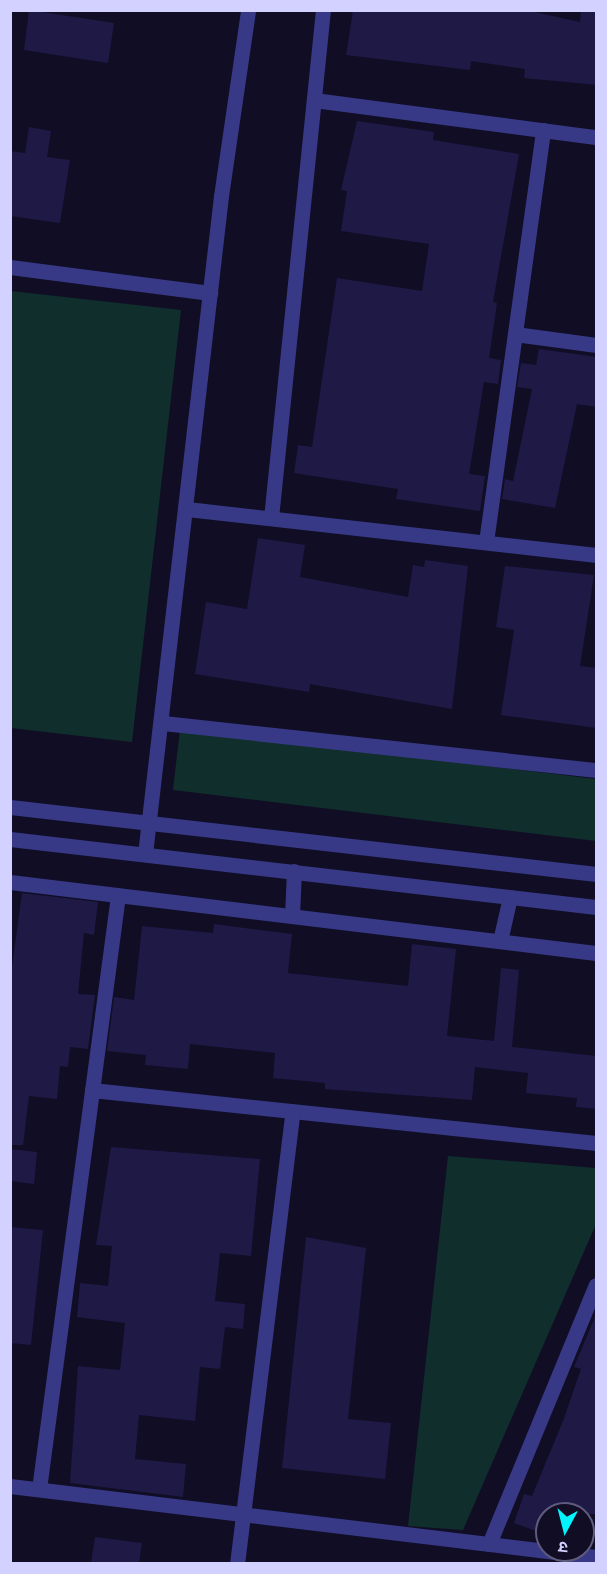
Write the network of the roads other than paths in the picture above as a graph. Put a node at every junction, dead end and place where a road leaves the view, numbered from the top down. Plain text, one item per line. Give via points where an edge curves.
1 (248, 10) edge
2 (323, 10) edge
3 (314, 100) junction
4 (543, 130) junction
5 (597, 137) edge
6 (10, 267) edge
7 (210, 292) junction
8 (515, 334) junction
9 (597, 345) edge
10 (187, 509) junction
11 (271, 519) junction
12 (486, 542) junction
13 (597, 555) edge
14 (163, 723) junction
15 (597, 770) edge
16 (10, 807) edge
17 (148, 821) junction
18 (10, 839) edge
19 (145, 854) junction
20 (294, 872) junction
21 (597, 874) edge
22 (10, 882) edge
23 (118, 895) junction
24 (510, 897) junction
25 (597, 908) edge
26 (292, 916) junction
27 (500, 941) junction
28 (597, 953) edge
29 (92, 1090) junction
30 (293, 1111) junction
31 (597, 1143) edge
32 (597, 1286) edge
33 (10, 1486) edge
34 (39, 1489) junction
35 (243, 1514) junction
36 (489, 1544) junction
37 (597, 1557) edge
38 (237, 1563) edge

1 - 7 street
2 - 3 street
3 - 4 street
3 - 11 street
4 - 5 street
4 - 8 street
6 - 7 street
7 - 10 street
8 - 9 street
8 - 12 street
10 - 11 street
10 - 14 street
11 - 12 street
12 - 13 street
14 - 15 street
14 - 17 street
16 - 17 street
17 - 19 street
17 - 21 street
18 - 19 street
19 - 20 street
20 - 24 street
20 - 26 street
22 - 23 street
23 - 26 street
23 - 29 street
24 - 25 street
24 - 27 street
26 - 27 street
27 - 28 street
29 - 30 street
29 - 34 street
30 - 31 street
30 - 35 street
32 - 36 street
33 - 34 street
34 - 35 street
35 - 36 street
35 - 38 street
36 - 37 street

